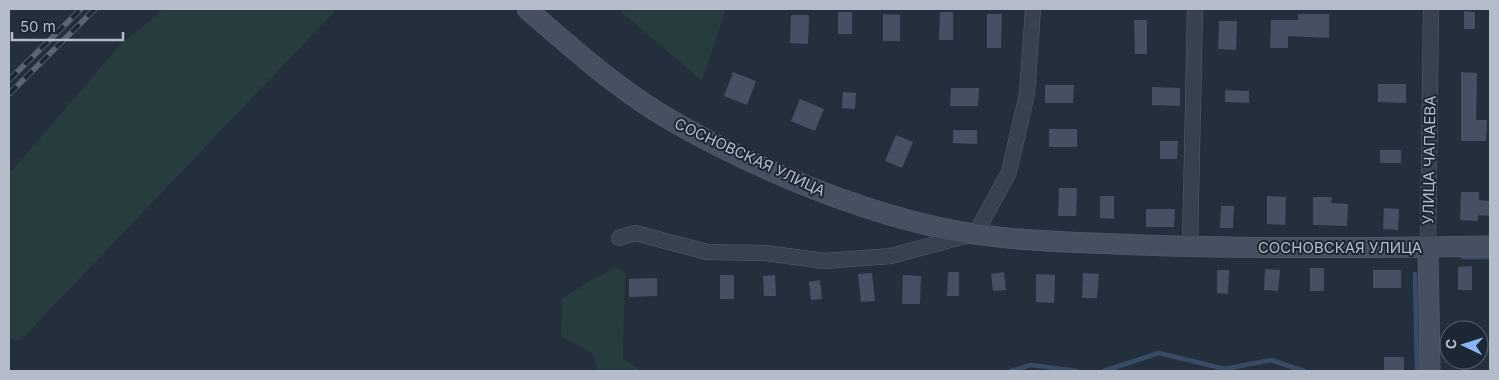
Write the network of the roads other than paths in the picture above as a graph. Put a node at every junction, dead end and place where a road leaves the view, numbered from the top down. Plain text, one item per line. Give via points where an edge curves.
1 (528, 9) edge
2 (1033, 9) edge
3 (1195, 9) edge
4 (1431, 9) edge
5 (976, 233) junction
6 (619, 238) dead end
7 (1490, 246) edge
8 (1190, 247) junction
9 (1428, 247) junction
10 (1430, 371) edge

1 - 5 main road, СОСНОВСКАЯ УЛИЦА via 631,94 673,122 824,192 886,213
2 - 5 street via 1027,94 1010,172
3 - 8 street
4 - 9 street, УЛИЦА ЧАПАЕВА
5 - 6 street, СОСНОВСКАЯ УЛИЦА via 891,256 824,261 766,253 707,252 635,233
5 - 8 main road, СОСНОВСКАЯ УЛИЦА via 1042,241
7 - 9 main road, СОСНОВСКАЯ УЛИЦА
8 - 9 main road, СОСНОВСКАЯ УЛИЦА
9 - 10 main road, УЛИЦА ЧАПАЕВА

